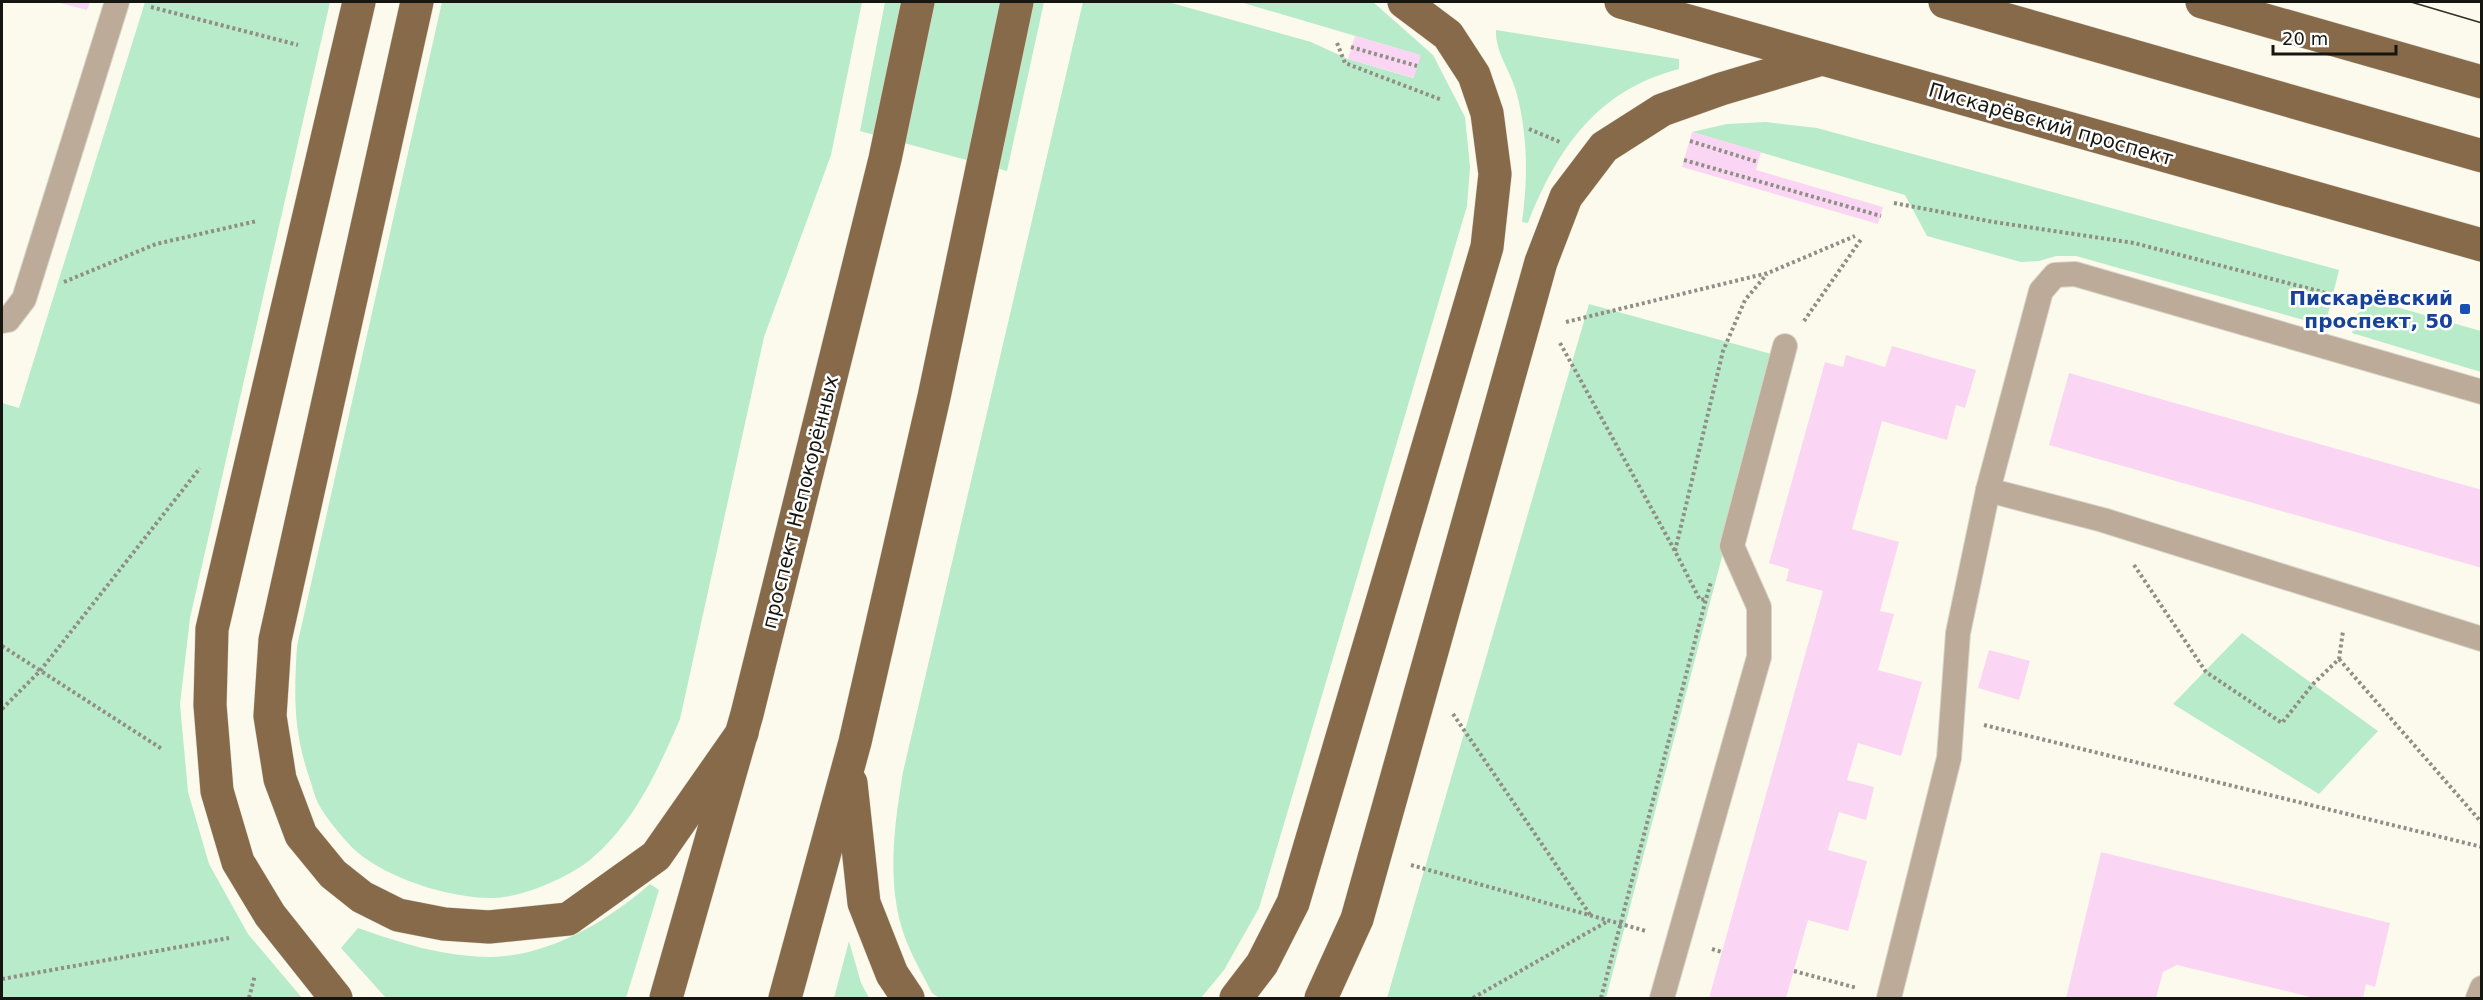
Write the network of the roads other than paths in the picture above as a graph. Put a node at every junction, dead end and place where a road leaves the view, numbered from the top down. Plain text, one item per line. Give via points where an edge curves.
1 (117, 2) edge
2 (359, 2) edge
3 (417, 2) edge
4 (918, 2) edge
5 (1017, 2) edge
6 (1404, 2) edge
7 (1621, 2) edge
8 (1945, 2) edge
9 (2202, 2) edge
10 (1822, 59) junction
11 (2481, 82) edge
12 (2481, 156) edge
13 (2481, 245) edge
14 (2, 321) edge
15 (1785, 346) road end
16 (2481, 392) edge
17 (1988, 490) junction
18 (2481, 639) edge
19 (745, 724) junction
20 (852, 753) junction
21 (2481, 988) edge
22 (1889, 998) edge
23 (336, 999) edge
24 (666, 999) edge
25 (784, 999) edge
26 (908, 999) edge
27 (1236, 999) edge
28 (1321, 999) edge
29 (1662, 999) edge
30 (2478, 999) edge

1 - 14 lane via 24,299 8,320
2 - 23 main road via 212,629 210,705 217,791 238,862 270,915
3 - 19 main road via 275,640 270,716 280,779 301,835 333,874 362,897 398,915 489,927 568,919 656,856
4 - 19 main road, проспект Непокорённых via 885,159
5 - 20 main road via 934,398
6 - 27 main road via 1448,35 1474,75 1484,103 1495,174 1487,247 1293,903 1262,964
7 - 10 main road, Пискарёвский проспект
8 - 12 main road
9 - 11 main road
10 - 13 main road, Пискарёвский проспект
10 - 28 main road via 1721,88 1662,110 1604,147 1566,197 1541,262 1357,919
15 - 29 lane via 1732,546 1759,607 1759,657
16 - 17 lane via 2075,274 2055,275 2041,291
17 - 18 lane via 2103,520
17 - 22 lane via 1958,633 1949,758
19 - 24 main road, проспект Непокорённых
20 - 25 main road
20 - 26 main road via 864,903 892,974
21 - 30 lane

